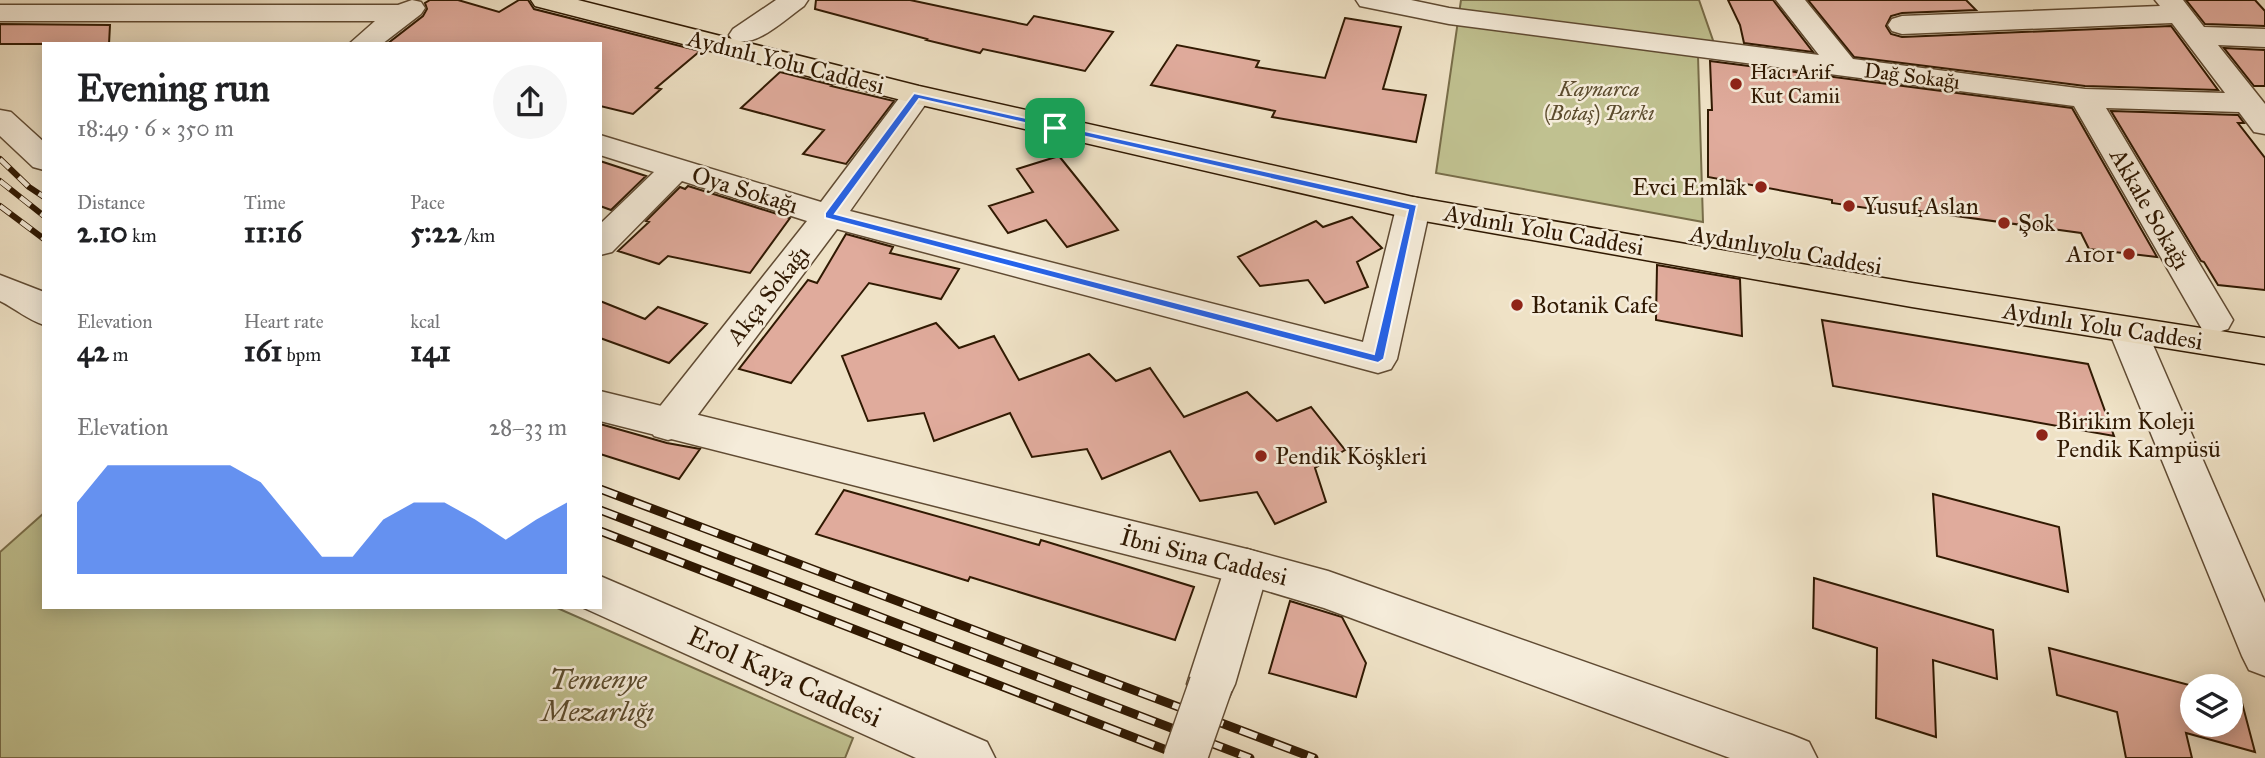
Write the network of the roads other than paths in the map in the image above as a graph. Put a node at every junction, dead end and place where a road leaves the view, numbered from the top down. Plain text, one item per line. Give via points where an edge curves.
1 (545, 0) edge
2 (613, 0) edge
3 (794, 0) edge
4 (1370, 0) edge
5 (1790, 0) edge
6 (413, 7) edge
7 (0, 13) edge
8 (2183, 16) edge
9 (743, 35) junction
10 (2265, 38) edge
11 (366, 42) edge
12 (1844, 67) junction
13 (1950, 79) junction
14 (917, 95) junction
15 (2085, 99) junction
16 (2257, 114) edge
17 (0, 119) edge
18 (602, 146) edge
19 (42, 158) edge
20 (676, 169) junction
21 (1413, 208) junction
22 (829, 216) junction
23 (602, 242) edge
24 (0, 287) edge
25 (0, 310) edge
26 (42, 310) edge
27 (2215, 320) junction
28 (42, 322) edge
29 (2265, 326) edge
30 (2128, 331) junction
31 (2265, 351) edge
32 (602, 407) edge
33 (668, 425) junction
34 (1247, 567) junction
35 (602, 596) edge
36 (2265, 656) edge
37 (970, 758) edge
38 (1185, 758) edge
39 (1792, 758) edge

1 - 14 main road, Aydınlı Yolu Caddesi
2 - 9 main road, Aydınlıyolu Caddesi
3 - 9 street
4 - 12 street, Dağ Sokağı via 1449,16
5 - 12 street
6 - 7 street
6 - 11 street
8 - 10 street
8 - 13 street via 1895,16
8 - 16 street
9 - 27 main road, Aydınlıyolu Caddesi via 1134,128 1417,188
12 - 13 street, Dağ Sokağı
13 - 15 street, Dağ Sokağı
14 - 21 main road, Aydınlı Yolu Caddesi
14 - 22 street, Akça Sokağı
15 - 16 street, Dağ Sokağı
15 - 27 street, Akkale Sokağı
17 - 19 street
18 - 20 street, Oya Sokağı
20 - 22 street, Oya Sokağı
20 - 23 street
21 - 22 street, Oya Sokağı via 1378,359
21 - 30 main road, Aydınlı Yolu Caddesi
22 - 33 street, Akça Sokağı
24 - 26 street
25 - 28 street
27 - 29 main road, Aydınlıyolu Caddesi
30 - 31 main road, Aydınlı Yolu Caddesi
30 - 36 street
32 - 33 street, İbni Sina Caddesi
33 - 34 street, İbni Sina Caddesi
34 - 38 street, bridge
34 - 39 street, İbni Sina Caddesi via 1328,590
35 - 37 street, Erol Kaya Caddesi

